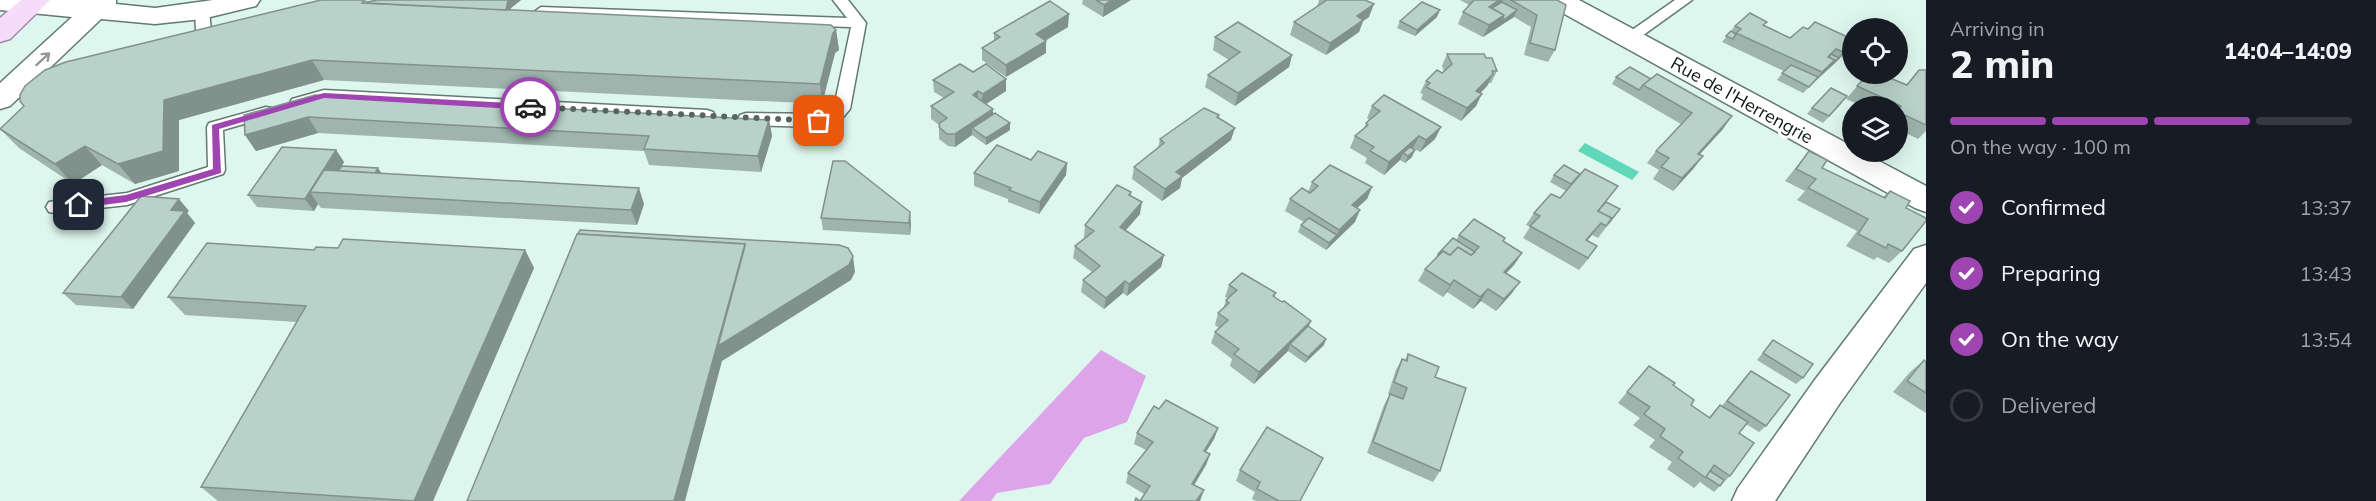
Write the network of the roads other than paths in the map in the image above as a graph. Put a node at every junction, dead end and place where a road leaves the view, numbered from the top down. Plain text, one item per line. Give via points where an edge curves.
1 (248, 0) edge
2 (840, 0) edge
3 (1559, 0) edge
4 (1686, 0) edge
5 (2, 2) edge
6 (35, 2) edge
7 (101, 5) edge
8 (202, 11) junction
9 (521, 11) edge
10 (859, 23) junction
11 (0, 33) edge
12 (1630, 38) junction
13 (205, 51) edge
14 (0, 99) edge
15 (212, 110) edge
16 (215, 127) junction
17 (1926, 200) edge
18 (55, 207) dead end
19 (1926, 258) edge
20 (1752, 501) edge

1 - 8 street
2 - 10 lane
3 - 12 street, Rue de l'Herrengrie
4 - 12 lane
5 - 6 street
6 - 7 street
6 - 11 main road
7 - 8 street via 155,16
14 -> 7 street
8 - 13 lane
9 - 10 lane
10 - 16 lane via 842,109 833,118 802,122 324,95
12 - 17 street, Rue de l'Herrengrie
15 - 16 lane
16 - 18 lane via 217,170 126,199
19 - 20 street

